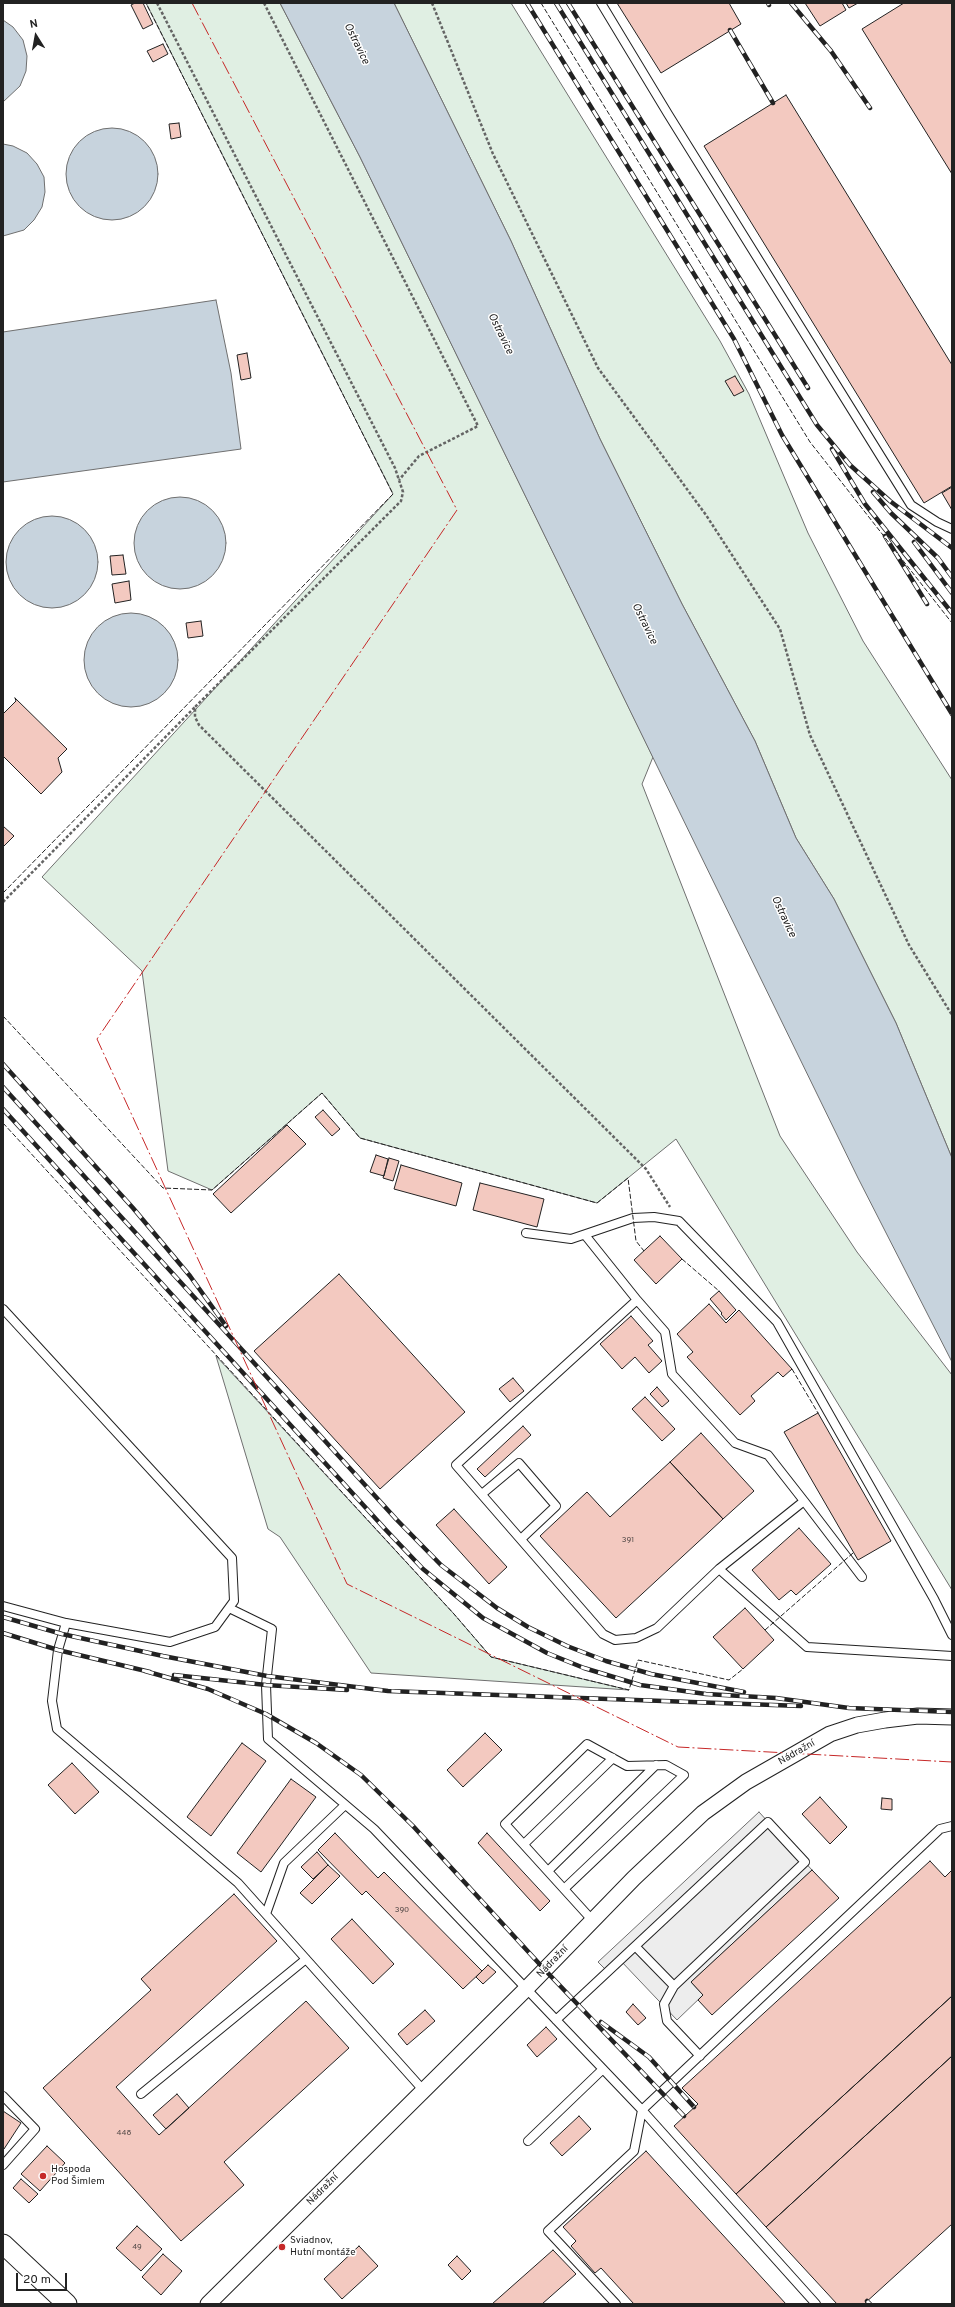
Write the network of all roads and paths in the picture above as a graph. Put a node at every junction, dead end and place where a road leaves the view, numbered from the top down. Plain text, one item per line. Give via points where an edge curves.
1 (157, 3) edge
2 (264, 3) edge
3 (432, 3) edge
4 (601, 3) edge
5 (399, 480) junction
6 (952, 529) edge
7 (195, 707) junction
8 (3, 902) edge
9 (952, 1015) edge
10 (679, 1221) junction
11 (526, 1233) dead end
12 (585, 1234) junction
13 (637, 1300) junction
14 (3, 1309) edge
15 (482, 1494) junction
16 (804, 1501) junction
17 (521, 1539) junction
18 (719, 1569) junction
19 (862, 1577) dead end
20 (3, 1606) edge
21 (229, 1608) junction
22 (66, 1622) junction
23 (952, 1635) edge
24 (952, 1656) edge
25 (952, 1717) edge
26 (612, 1758) junction
27 (656, 1765) junction
28 (345, 1805) junction
29 (952, 1826) edge
30 (524, 1844) junction
31 (548, 1871) junction
32 (564, 1889) junction
33 (266, 1914) junction
34 (593, 1921) junction
35 (635, 1946) junction
36 (306, 1959) junction
37 (674, 1986) junction
38 (526, 1989) junction
39 (556, 2020) junction
40 (700, 2056) junction
41 (603, 2069) junction
42 (424, 2091) junction
43 (141, 2094) dead end
44 (3, 2096) edge
45 (642, 2110) junction
46 (528, 2141) dead end
47 (3, 2165) edge
48 (3, 2244) edge
49 (67, 2304) edge
50 (208, 2304) edge
51 (616, 2304) edge
52 (816, 2304) edge

1 - 5 path
2 - 5 path via 478,426 419,456
3 - 9 path via 493,154 598,368 706,515 780,629 810,735 909,945
4 - 6 lane via 911,505
5 - 7 path via 403,492 400,501
7 - 8 path
7 - 10 path via 195,717 199,725 646,1168
10 - 12 lane via 654,1217 633,1218
10 - 23 lane via 777,1322
11 - 12 lane via 571,1239
12 - 13 lane
13 - 15 lane via 456,1465
13 - 16 lane via 665,1332 672,1374 735,1443 768,1455
14 - 21 lane via 232,1558 234,1601
15 - 17 lane
15 - 17 lane via 519,1463 547,1495 556,1506
16 - 18 lane
16 - 19 lane
17 - 18 lane via 603,1634 615,1640 636,1638 657,1628
18 - 24 lane via 807,1647
20 - 22 lane
21 - 22 lane via 215,1627 170,1642
21 - 28 lane via 272,1630 266,1685 268,1739
22 - 33 lane via 58,1650 52,1701 57,1729 238,1883
25 - 34 street, Nádražní via 918,1716 857,1725 830,1734 746,1782 703,1813
26 - 27 lane via 627,1766
26 - 30 lane
26 - 30 lane via 586,1744 505,1824
27 - 31 lane
27 - 32 lane via 666,1765 684,1775
28 - 33 lane via 284,1863
28 - 38 lane via 374,1830
29 - 40 lane via 940,1829
30 - 31 lane
31 - 32 lane
32 - 34 lane
33 - 36 lane
34 - 38 street, Nádražní
35 - 37 lane
35 - 37 lane via 768,1822 805,1862
35 - 39 lane
36 - 42 lane
36 - 43 lane
37 - 40 lane via 664,2004 667,2021
38 - 39 lane
38 - 42 street, Nádražní
39 - 41 lane
40 - 45 lane
41 - 45 lane
41 - 46 lane
42 - 50 street, Nádražní
44 - 47 lane via 35,2129
45 - 51 lane via 634,2151 548,2231
45 - 52 lane
48 - 49 street

